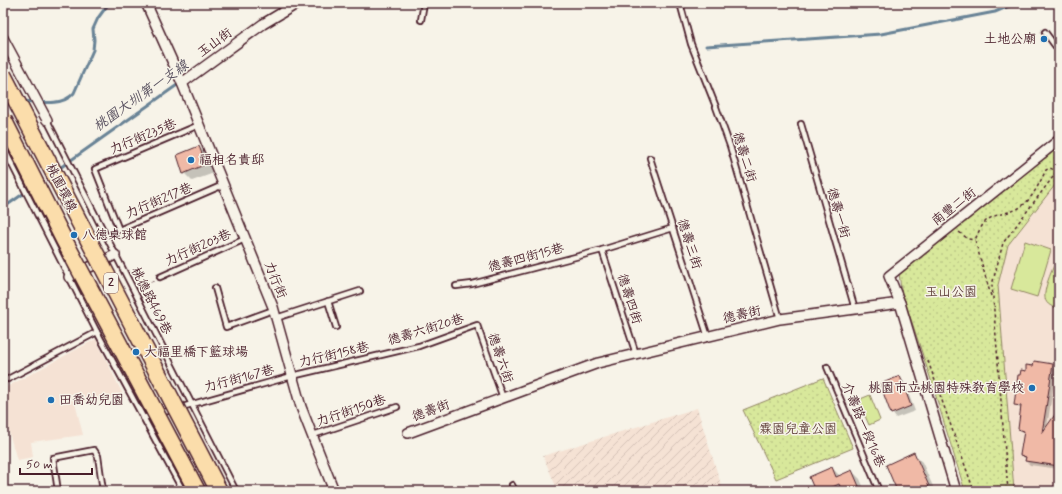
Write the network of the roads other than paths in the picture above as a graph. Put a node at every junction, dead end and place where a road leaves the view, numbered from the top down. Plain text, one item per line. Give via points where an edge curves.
1 (146, 3) edge
2 (298, 3) edge
3 (424, 3) edge
4 (680, 3) edge
5 (421, 20) dead end
6 (1045, 32) dead end
7 (3, 38) edge
8 (1059, 51) edge
9 (3, 76) edge
10 (182, 83) junction
11 (3, 120) edge
12 (47, 120) joint
13 (801, 124) dead end
14 (199, 125) junction
15 (1059, 140) edge
16 (3, 148) edge
17 (650, 158) dead end
18 (95, 169) joint
19 (223, 186) junction
20 (673, 228) junction
21 (245, 239) junction
22 (602, 250) junction
23 (115, 255) junction
24 (69, 277) junction
25 (160, 277) road end
26 (456, 286) dead end
27 (215, 288) dead end
28 (360, 291) dead end
29 (328, 301) junction
30 (900, 303) junction
31 (855, 309) junction
32 (274, 314) junction
33 (780, 319) junction
34 (477, 325) joint
35 (336, 327) dead end
36 (97, 332) junction
37 (708, 337) junction
38 (636, 354) junction
39 (381, 355) joint
40 (827, 367) dead end
41 (292, 376) junction
42 (8, 379) dead end
43 (502, 398) junction
44 (191, 404) junction
45 (397, 407) dead end
46 (143, 418) junction
47 (408, 433) dead end
48 (313, 436) junction
49 (512, 485) dead end
50 (58, 491) edge
51 (103, 491) edge
52 (183, 491) edge
53 (197, 491) edge
54 (219, 491) edge
55 (236, 491) edge
56 (334, 491) edge
57 (514, 491) edge
58 (879, 491) edge
59 (956, 491) edge

1 - 10 street
2 - 10 street, 玉山街 via 263,24
3 - 5 lane
4 - 33 lane, 德壽二街 via 691,44 730,146
6 - 8 lane
7 - 12 street
9 - 54 highway, 桃園環線 / 2, bridge
10 - 14 street, 力行街
11 - 53 highway, 桃園環線 / 2, bridge
12 - 23 lane, 桃德路469巷
13 - 31 lane, 德壽一街
14 - 18 lane, 力行街235巷
14 - 19 street, 力行街
15 - 30 street, 南豐二街 via 889,276
16 - 24 lane
17 - 20 lane, 德壽三街
18 - 19 lane, 力行街217巷 via 119,230
19 - 21 street, 力行街
20 - 22 lane, 德壽四街15巷
20 - 37 lane, 德壽三街
21 - 25 lane, 力行街203巷
21 - 32 street, 力行街
22 - 26 lane, 德壽四街15巷
22 - 38 lane, 德壽四街
23 - 24 street
23 - 44 lane, 桃德路469巷
24 - 36 lane
27 - 32 lane via 226,327
28 - 29 lane
29 - 32 lane
29 - 35 lane
30 - 31 street, 德壽街
30 - 59 street
31 - 33 street, 德壽街
32 - 41 street, 力行街
33 - 37 street, 德壽街
34 - 39 lane, 德壽六街20巷 via 419,346
34 - 43 lane, 德壽六街
36 - 42 lane
36 - 46 lane
37 - 38 street, 德壽街
38 - 43 street, 德壽街 via 598,363
39 - 41 lane, 力行街158巷
40 - 58 lane, 介壽路一段16巷
41 - 44 lane, 力行街167巷
41 - 48 street, 力行街
43 - 47 street, 德壽街
44 - 46 lane, 力行街167巷
44 - 55 lane, 桃德路469巷
45 - 48 lane, 力行街150巷
46 - 52 lane
48 - 56 street, 力行街
49 - 57 lane
50 - 51 lane via 53,458 94,450 98,456

